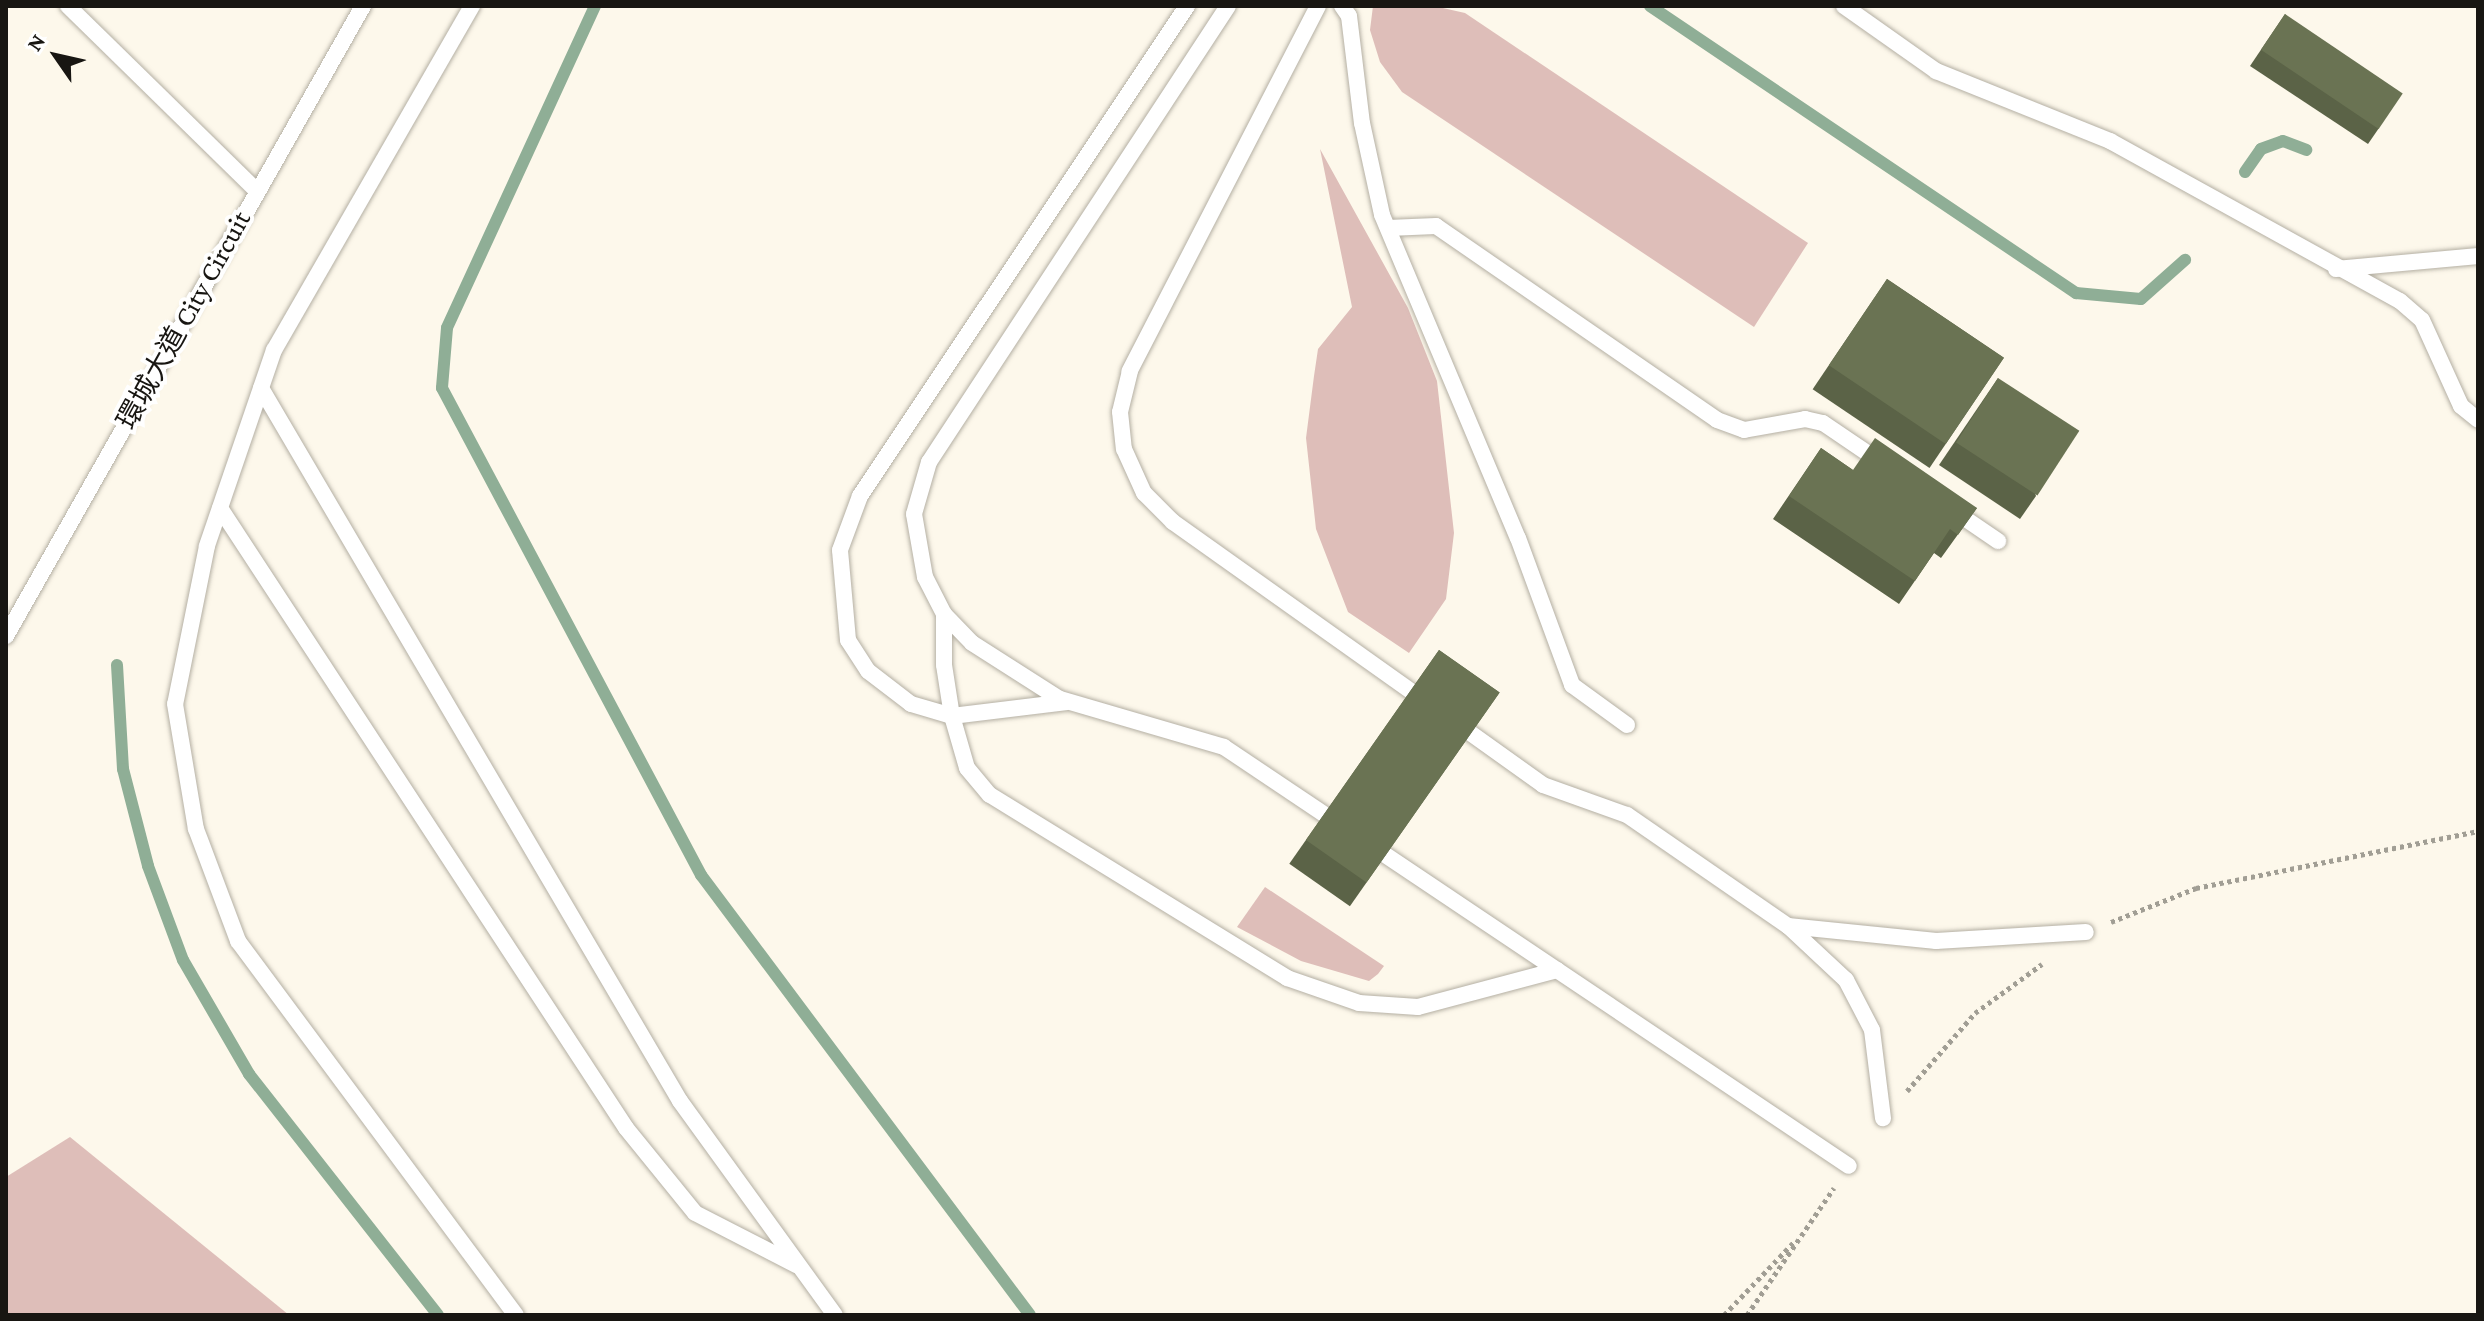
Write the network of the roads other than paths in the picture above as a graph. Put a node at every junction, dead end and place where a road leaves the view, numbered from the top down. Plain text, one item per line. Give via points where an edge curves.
1 (68, 6) edge
2 (363, 6) edge
3 (472, 6) edge
4 (1187, 6) edge
5 (1228, 6) edge
6 (1318, 6) edge
7 (1342, 6) edge
8 (1844, 6) edge
9 (256, 190) junction
10 (1388, 228) junction
11 (2478, 256) edge
12 (2335, 269) junction
13 (261, 388) junction
14 (2478, 420) edge
15 (1898, 473) edge
16 (1935, 498) edge
17 (220, 508) junction
18 (1998, 541) dead end
19 (944, 614) junction
20 (6, 636) edge
21 (1068, 702) junction
22 (952, 716) junction
23 (1627, 725) dead end
24 (1788, 926) junction
25 (2086, 932) road end
26 (1557, 970) junction
27 (1883, 1118) road end
28 (1849, 1166) road end
29 (801, 1267) junction
30 (516, 1315) edge
31 (835, 1315) edge

1 - 9 lane
2 - 9 lane, 環城大道 City Circuit
3 - 13 lane via 274,350
4 - 22 lane via 860,496 840,550 848,640 868,671 911,704
5 - 19 lane via 929,462 914,514 925,577
6 - 24 lane via 1130,371 1120,412 1124,449 1144,493 1173,522 1543,785 1627,815
7 - 10 lane via 1349,16 1362,123
8 - 12 lane via 1936,71 2110,141
9 - 20 lane, 環城大道 City Circuit
10 - 15 lane via 1436,226 1717,420 1744,430 1805,419 1823,423
10 - 23 lane via 1518,538 1572,685
11 - 12 lane
12 - 14 lane via 2400,301 2422,320 2461,406
13 - 17 lane
13 - 29 lane via 680,1101
16 - 18 lane
17 - 29 lane via 626,1128 695,1213
17 - 30 lane via 207,546 175,704 196,829 238,941
19 - 21 lane via 972,643
19 - 22 lane
21 - 22 lane
21 - 26 lane via 1224,747
22 - 26 lane via 967,768 990,795 1287,978 1359,1003 1418,1007
24 - 25 lane via 1936,941
24 - 27 lane via 1846,980 1872,1030
26 - 28 lane
29 - 31 lane

